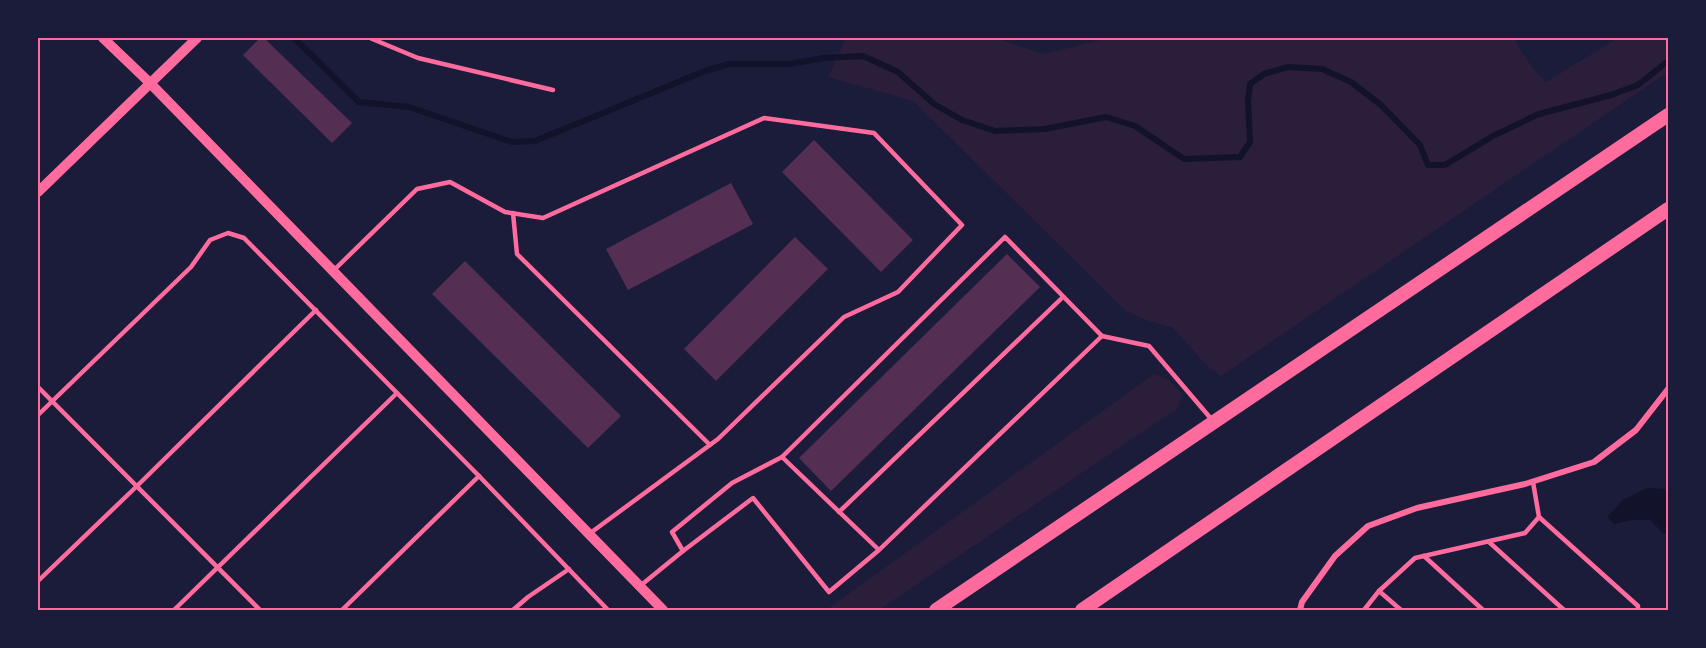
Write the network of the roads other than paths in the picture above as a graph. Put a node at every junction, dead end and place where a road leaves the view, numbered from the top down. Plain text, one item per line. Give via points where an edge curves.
1 (103, 38) edge
2 (198, 38) edge
3 (369, 38) edge
4 (150, 83) junction
5 (553, 90) dead end
6 (1668, 115) edge
7 (38, 192) edge
8 (1668, 209) edge
9 (513, 213) junction
10 (333, 271) junction
11 (1063, 297) junction
12 (316, 310) junction
13 (1102, 336) junction
14 (38, 387) edge
15 (1668, 389) edge
16 (397, 393) junction
17 (52, 401) junction
18 (38, 415) edge
19 (1214, 423) junction
20 (710, 445) junction
21 (782, 457) junction
22 (479, 476) junction
23 (1533, 482) junction
24 (136, 487) junction
25 (839, 512) junction
26 (1539, 517) junction
27 (589, 534) junction
28 (1488, 542) junction
29 (879, 550) junction
30 (683, 551) junction
31 (1424, 556) junction
32 (218, 569) junction
33 (569, 569) junction
34 (38, 581) edge
35 (640, 586) junction
36 (1379, 591) junction
37 (1638, 608) edge
38 (174, 610) edge
39 (260, 610) edge
40 (342, 610) edge
41 (513, 610) edge
42 (608, 610) edge
43 (663, 610) edge
44 (936, 610) edge
45 (1082, 610) edge
46 (1300, 610) edge
47 (1364, 610) edge
48 (1401, 610) edge
49 (1483, 610) edge
50 (1564, 610) edge

1 - 4 street
2 - 4 street
3 - 5 lane via 418,58
4 - 7 street
4 - 10 street
6 - 19 main road
8 - 45 main road
9 - 10 lane via 450,182 417,189
9 - 20 lane via 517,254
9 - 20 lane via 543,218 764,118 874,133 962,225 898,292 844,317
10 - 27 street
11 - 13 lane
11 - 21 lane via 1005,237
11 - 25 lane
12 - 16 lane
12 - 17 lane via 244,238 228,233 210,240 191,267
12 - 24 lane
13 - 19 lane via 1149,346
13 - 29 lane
14 - 17 lane
15 - 23 street via 1636,430 1594,462
16 - 22 lane
16 - 32 lane
17 - 18 lane
17 - 24 lane
19 - 44 main road
20 - 27 lane
21 - 25 lane
21 - 30 lane via 732,483 672,532
22 - 33 lane
22 - 40 lane
23 - 26 lane
23 - 46 street via 1417,508 1368,526 1335,556
24 - 32 lane
24 - 34 lane
25 - 29 lane
26 - 28 lane via 1525,533
26 - 37 lane
27 - 35 street
28 - 31 lane
28 - 50 lane
29 - 30 lane via 829,592 753,498
30 - 35 lane
31 - 36 lane via 1415,558
31 - 49 lane
32 - 38 lane
32 - 39 lane
33 - 41 lane
33 - 42 lane
35 - 43 street
36 - 47 lane
36 - 48 lane

